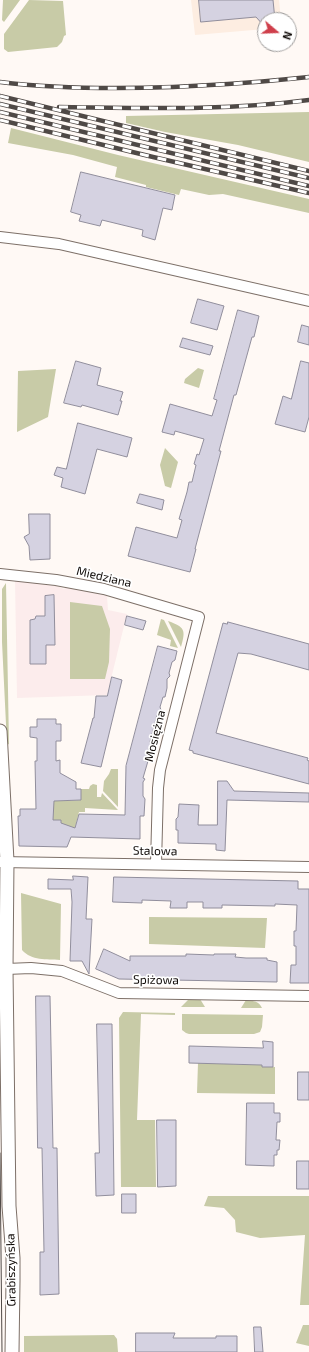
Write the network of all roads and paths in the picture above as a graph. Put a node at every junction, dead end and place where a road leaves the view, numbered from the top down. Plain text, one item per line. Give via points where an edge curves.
1 (0, 237) edge
2 (309, 301) edge
3 (0, 574) edge
4 (199, 617) joint
5 (0, 731) edge
6 (3, 861) edge
7 (156, 864) junction
8 (309, 867) edge
9 (6, 969) junction
10 (309, 996) edge
11 (12, 1352) edge

1 - 2 street via 59,244
3 - 4 street, Miedziana via 50,579 104,589
4 - 7 street, Mosiężna via 160,770
5 - 6 main road, Grabiszyńska
6 - 7 street, Stalowa
6 - 9 main road, Grabiszyńska
7 - 8 street, Stalowa
9 - 10 street, Spiżowa via 62,971 119,993
9 - 11 main road, Grabiszyńska via 9,1206 13,1258

